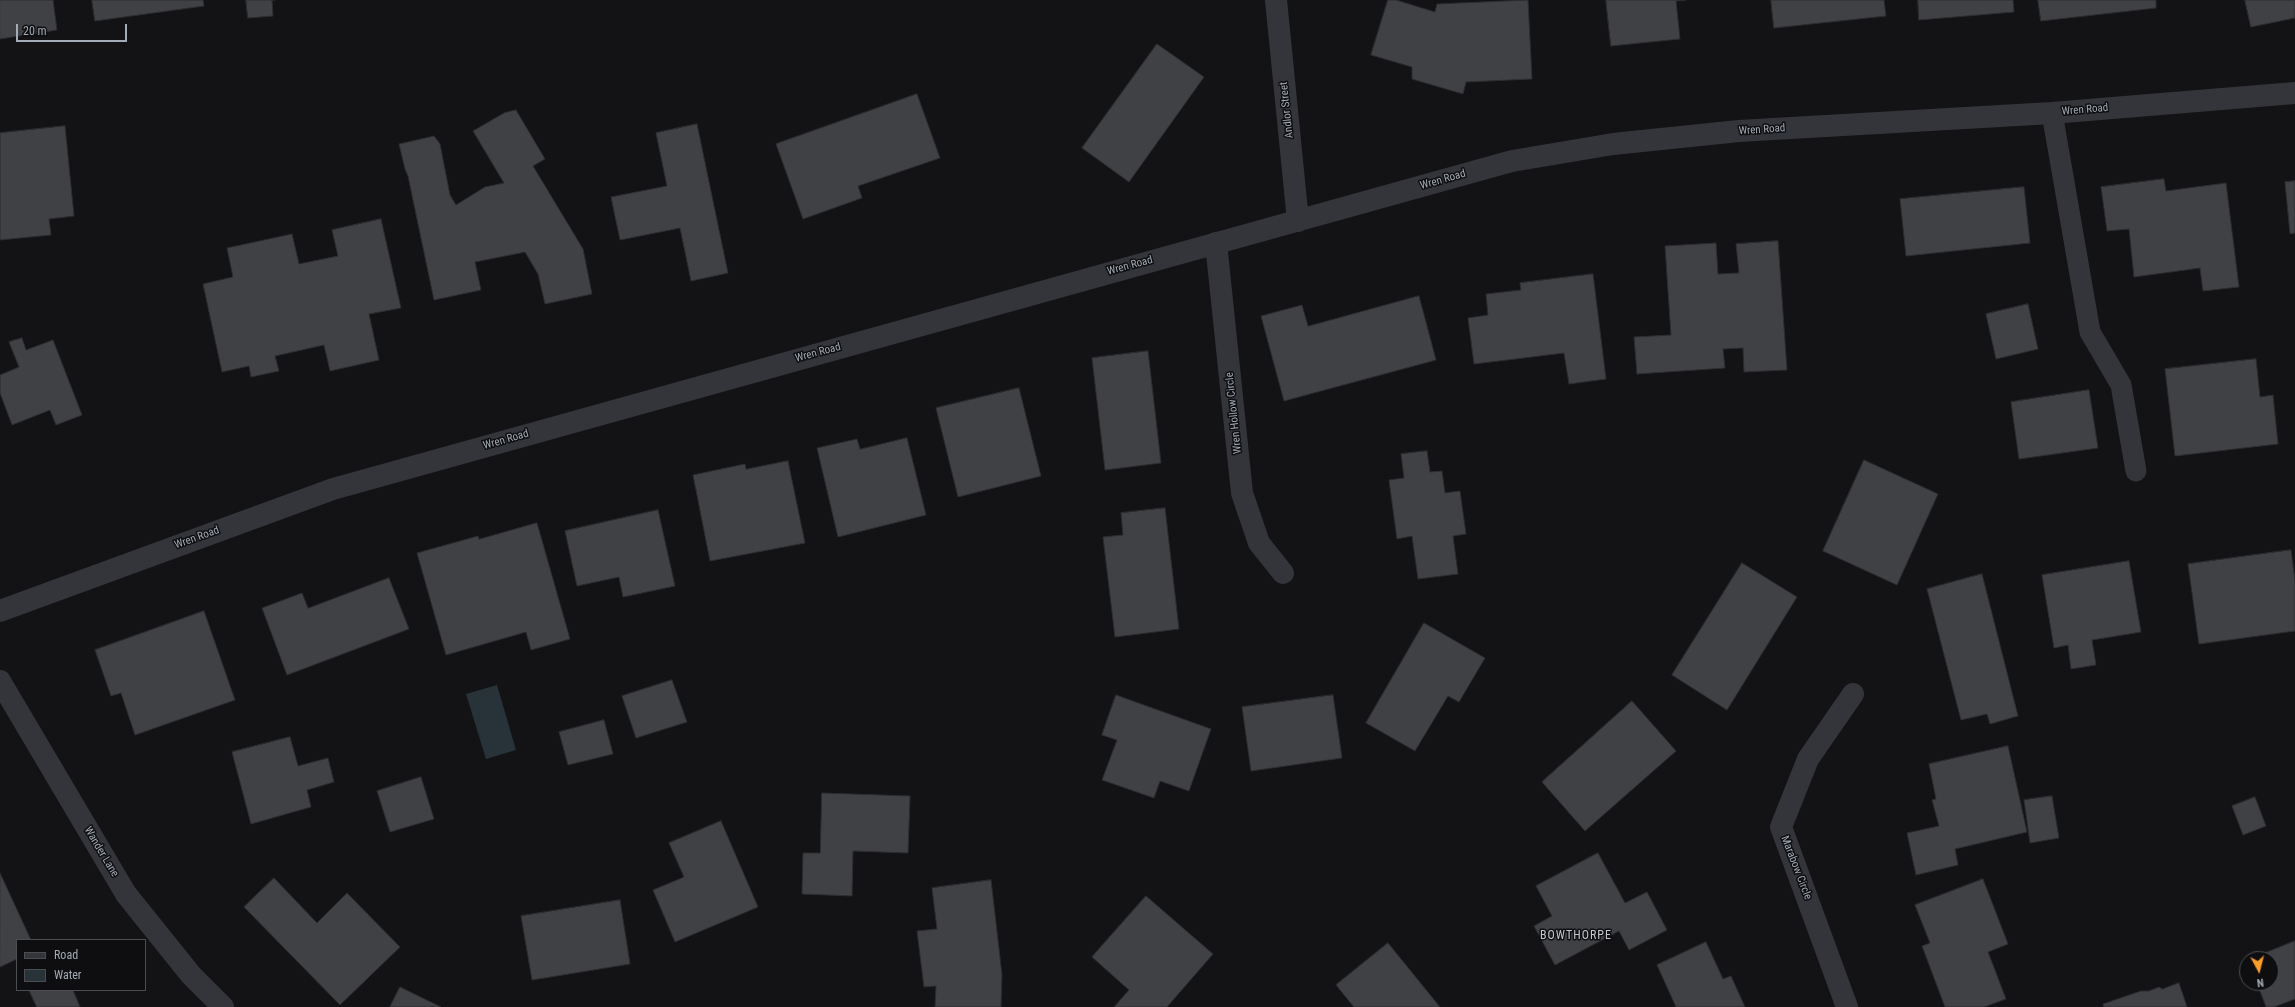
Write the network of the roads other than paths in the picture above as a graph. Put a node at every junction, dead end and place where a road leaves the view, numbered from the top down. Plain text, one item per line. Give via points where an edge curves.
1 (1276, 0) edge
2 (2295, 93) edge
3 (2052, 113) junction
4 (1298, 221) junction
5 (1216, 243) junction
6 (2136, 471) dead end
7 (1283, 573) dead end
8 (0, 611) edge
9 (0, 681) edge
10 (1853, 694) dead end
11 (223, 1007) edge
12 (1847, 1007) edge

1 - 4 street, Andlor Street
2 - 3 street, Wren Road
3 - 4 street, Wren Road via 1739,131 1613,144 1512,161
3 - 6 lane via 2090,332 2121,385
4 - 5 street, Wren Road
5 - 7 street, Wren Hollow Circle via 1242,493 1259,543
5 - 8 street, Wren Road via 333,489
9 - 11 street, Wander Lane via 126,894 192,975
10 - 12 street, Marabow Circle via 1808,759 1781,827

